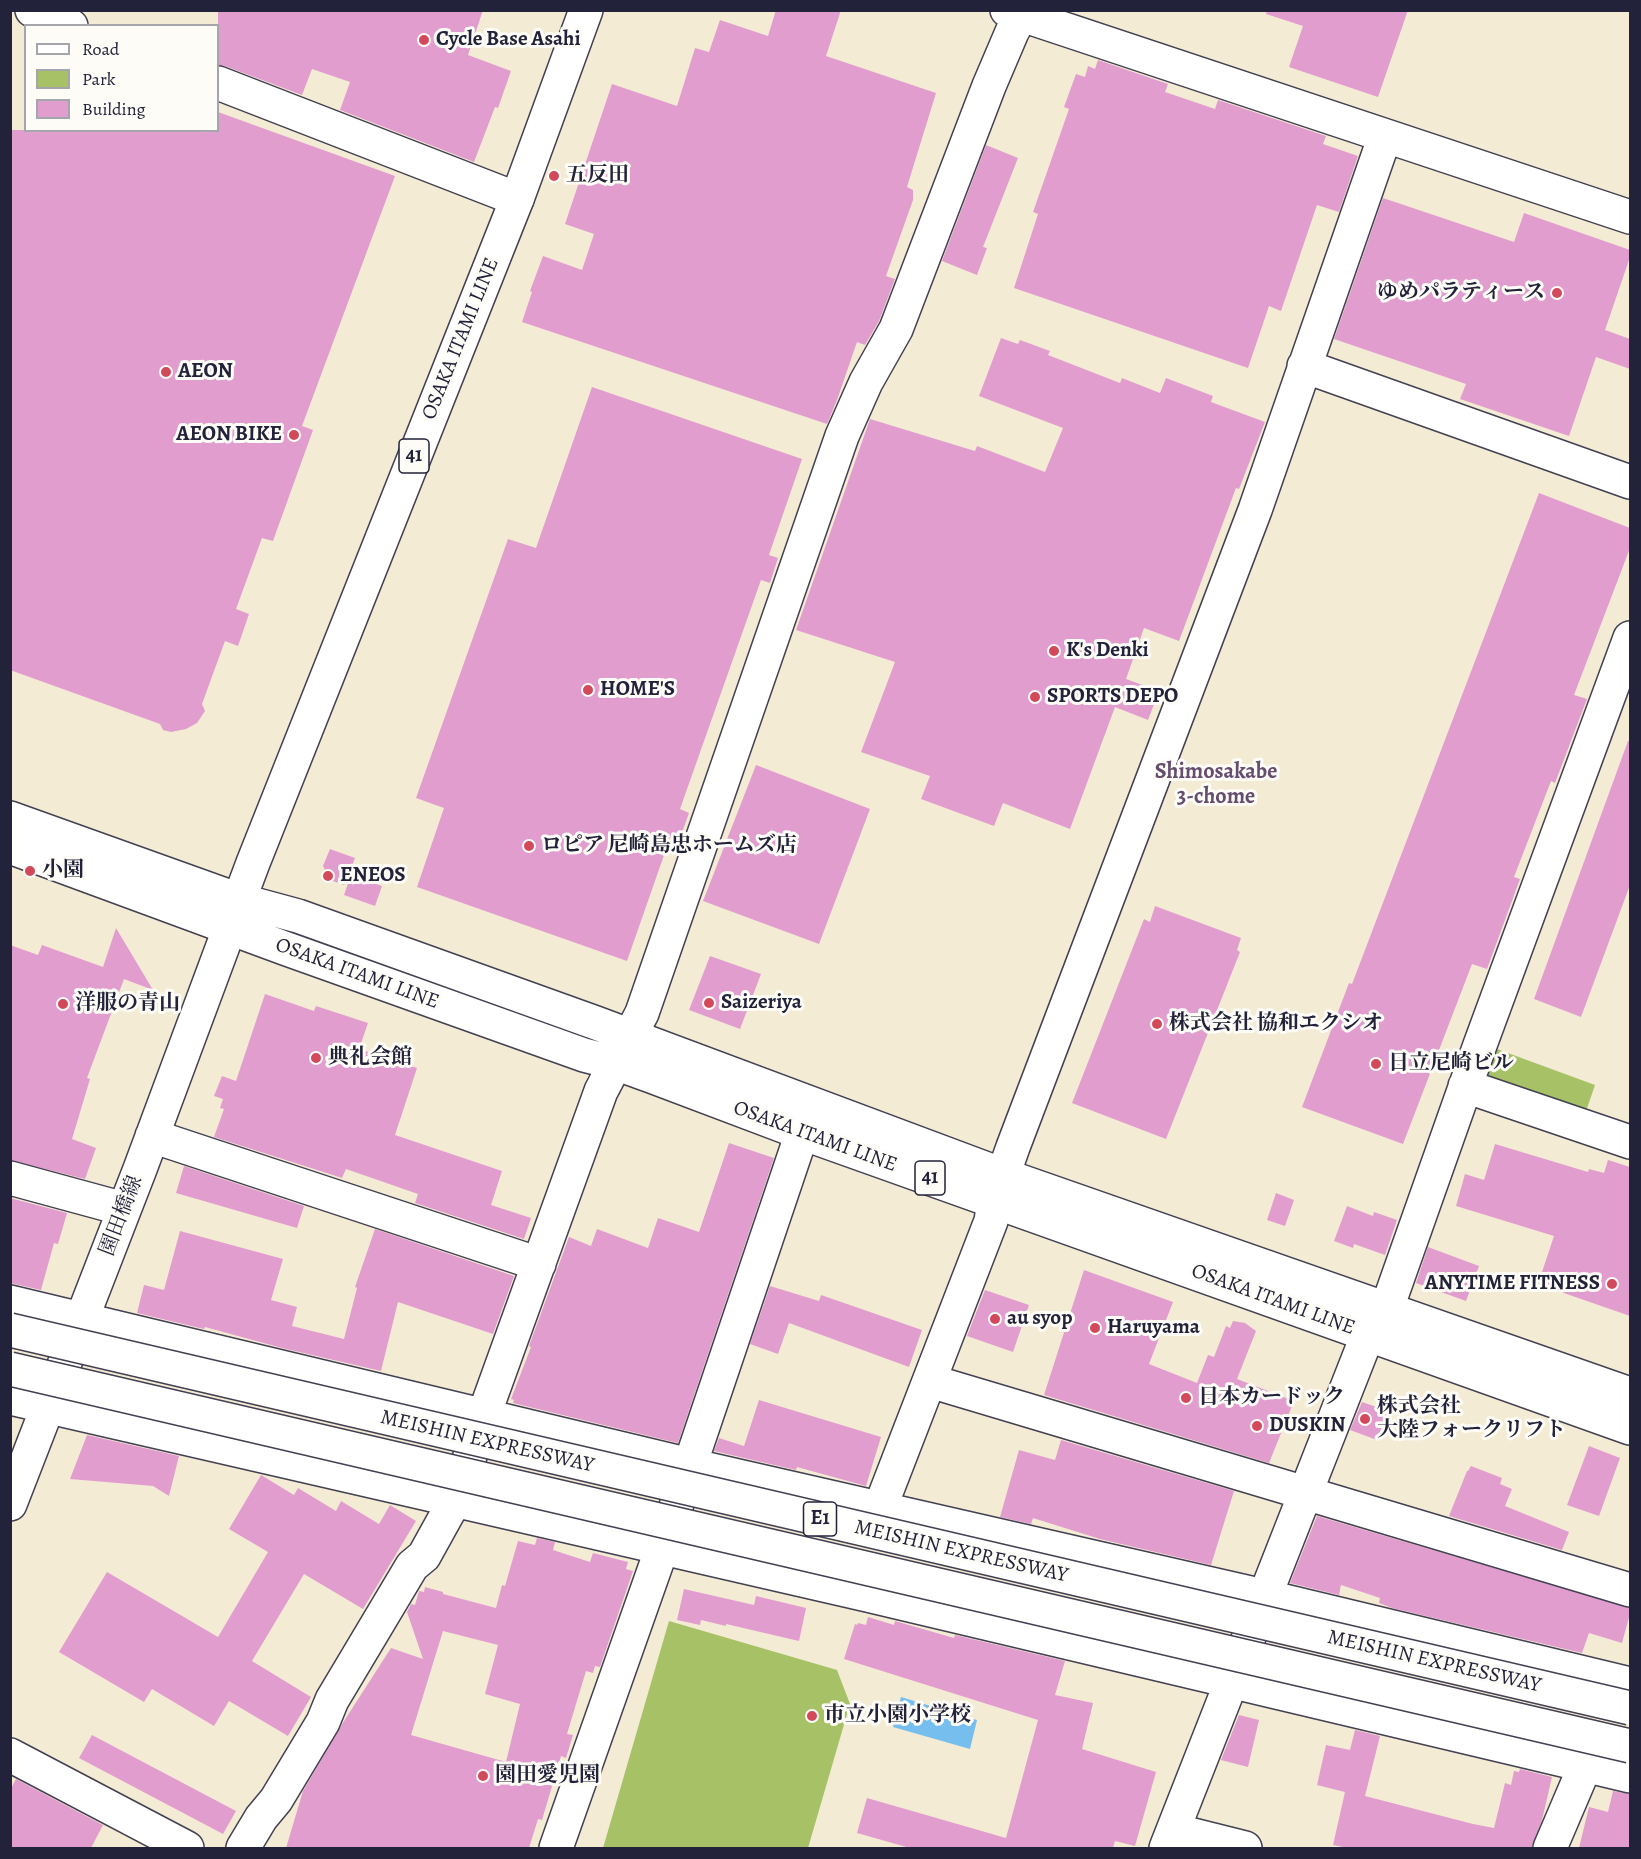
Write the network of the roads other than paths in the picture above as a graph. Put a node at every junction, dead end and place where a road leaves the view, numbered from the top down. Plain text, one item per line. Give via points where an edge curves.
1 (33, 10) edge
2 (586, 10) edge
3 (1017, 12) edge
4 (66, 24) edge
5 (219, 83) edge
6 (1385, 136) junction
7 (517, 199) junction
8 (1630, 218) edge
9 (1304, 366) junction
10 (1630, 482) edge
11 (1630, 639) edge
12 (1619, 703) edge
13 (10, 818) edge
14 (10, 848) edge
15 (235, 914) junction
16 (622, 1049) junction
17 (1466, 1086) junction
18 (802, 1133) junction
19 (152, 1136) junction
20 (1630, 1142) edge
21 (10, 1178) edge
22 (999, 1188) junction
23 (124, 1209) junction
24 (538, 1264) junction
25 (10, 1302) edge
26 (1387, 1308) junction
27 (81, 1319) junction
28 (10, 1330) edge
29 (1368, 1334) junction
30 (10, 1369) edge
31 (930, 1381) junction
32 (1630, 1394) edge
33 (10, 1398) edge
34 (47, 1406) junction
35 (484, 1415) junction
36 (1630, 1428) edge
37 (690, 1464) junction
38 (1305, 1493) junction
39 (455, 1500) junction
40 (10, 1504) edge
41 (883, 1509) junction
42 (662, 1548) junction
43 (1630, 1590) edge
44 (867, 1595) junction
45 (1264, 1596) junction
46 (1230, 1683) junction
47 (1629, 1685) edge
48 (1630, 1746) edge
49 (10, 1755) edge
50 (1590, 1767) junction
51 (1630, 1776) edge
52 (1169, 1839) edge
53 (187, 1848) edge
54 (243, 1848) edge
55 (555, 1848) edge
56 (1245, 1848) edge
57 (1550, 1848) edge

1 - 4 main road
2 - 7 main road, OSAKA ITAMI LINE / 41
3 - 6 main road
3 - 16 main road via 896,329 842,436 642,1013
5 - 7 main road
6 - 8 main road
6 - 9 main road
7 - 15 main road, OSAKA ITAMI LINE / 41
9 - 10 main road
9 - 22 main road via 1251,521
11 - 12 main road
12 - 17 main road
13 - 15 main road
14 - 15 main road
15 - 16 main road, OSAKA ITAMI LINE / 41 via 298,916
15 - 19 main road, 園田橋線
16 - 18 main road, OSAKA ITAMI LINE / 41
16 - 22 main road, OSAKA ITAMI LINE / 41
16 - 24 main road via 601,1091
17 - 20 main road
17 - 26 main road
18 - 22 main road, OSAKA ITAMI LINE / 41
18 - 37 main road
19 - 23 main road, 園田橋線
19 - 24 main road
21 - 23 main road
22 - 26 main road, OSAKA ITAMI LINE / 41
22 - 29 main road, OSAKA ITAMI LINE / 41
22 - 31 main road via 991,1221
23 - 27 main road, 園田橋線
24 - 35 main road
25 - 27 main road
26 - 29 main road
26 - 32 main road, OSAKA ITAMI LINE / 41
27 - 34 main road, 園田橋線
27 - 35 main road
28 - 47 main road, MEISHIN EXPRESSWAY / E1, bridge
29 - 36 main road, OSAKA ITAMI LINE / 41
29 - 38 main road
30 - 48 main road, MEISHIN EXPRESSWAY / E1, bridge
31 - 38 main road
31 - 41 main road
33 - 34 main road
34 - 39 main road
34 - 40 main road, 園田橋線
35 - 37 main road
35 - 39 main road
37 - 41 main road
37 - 42 main road
38 - 43 main road
38 - 45 main road
39 - 42 main road
39 - 54 main road via 424,1556 412,1566 276,1800
41 - 44 main road
41 - 45 main road
42 - 44 main road
42 - 55 main road
44 - 46 main road
45 - 46 main road
45 - 47 main road
46 - 50 main road
46 - 52 main road
47 - 50 main road
49 - 53 main road
50 - 51 main road
50 - 57 main road
52 - 56 main road

